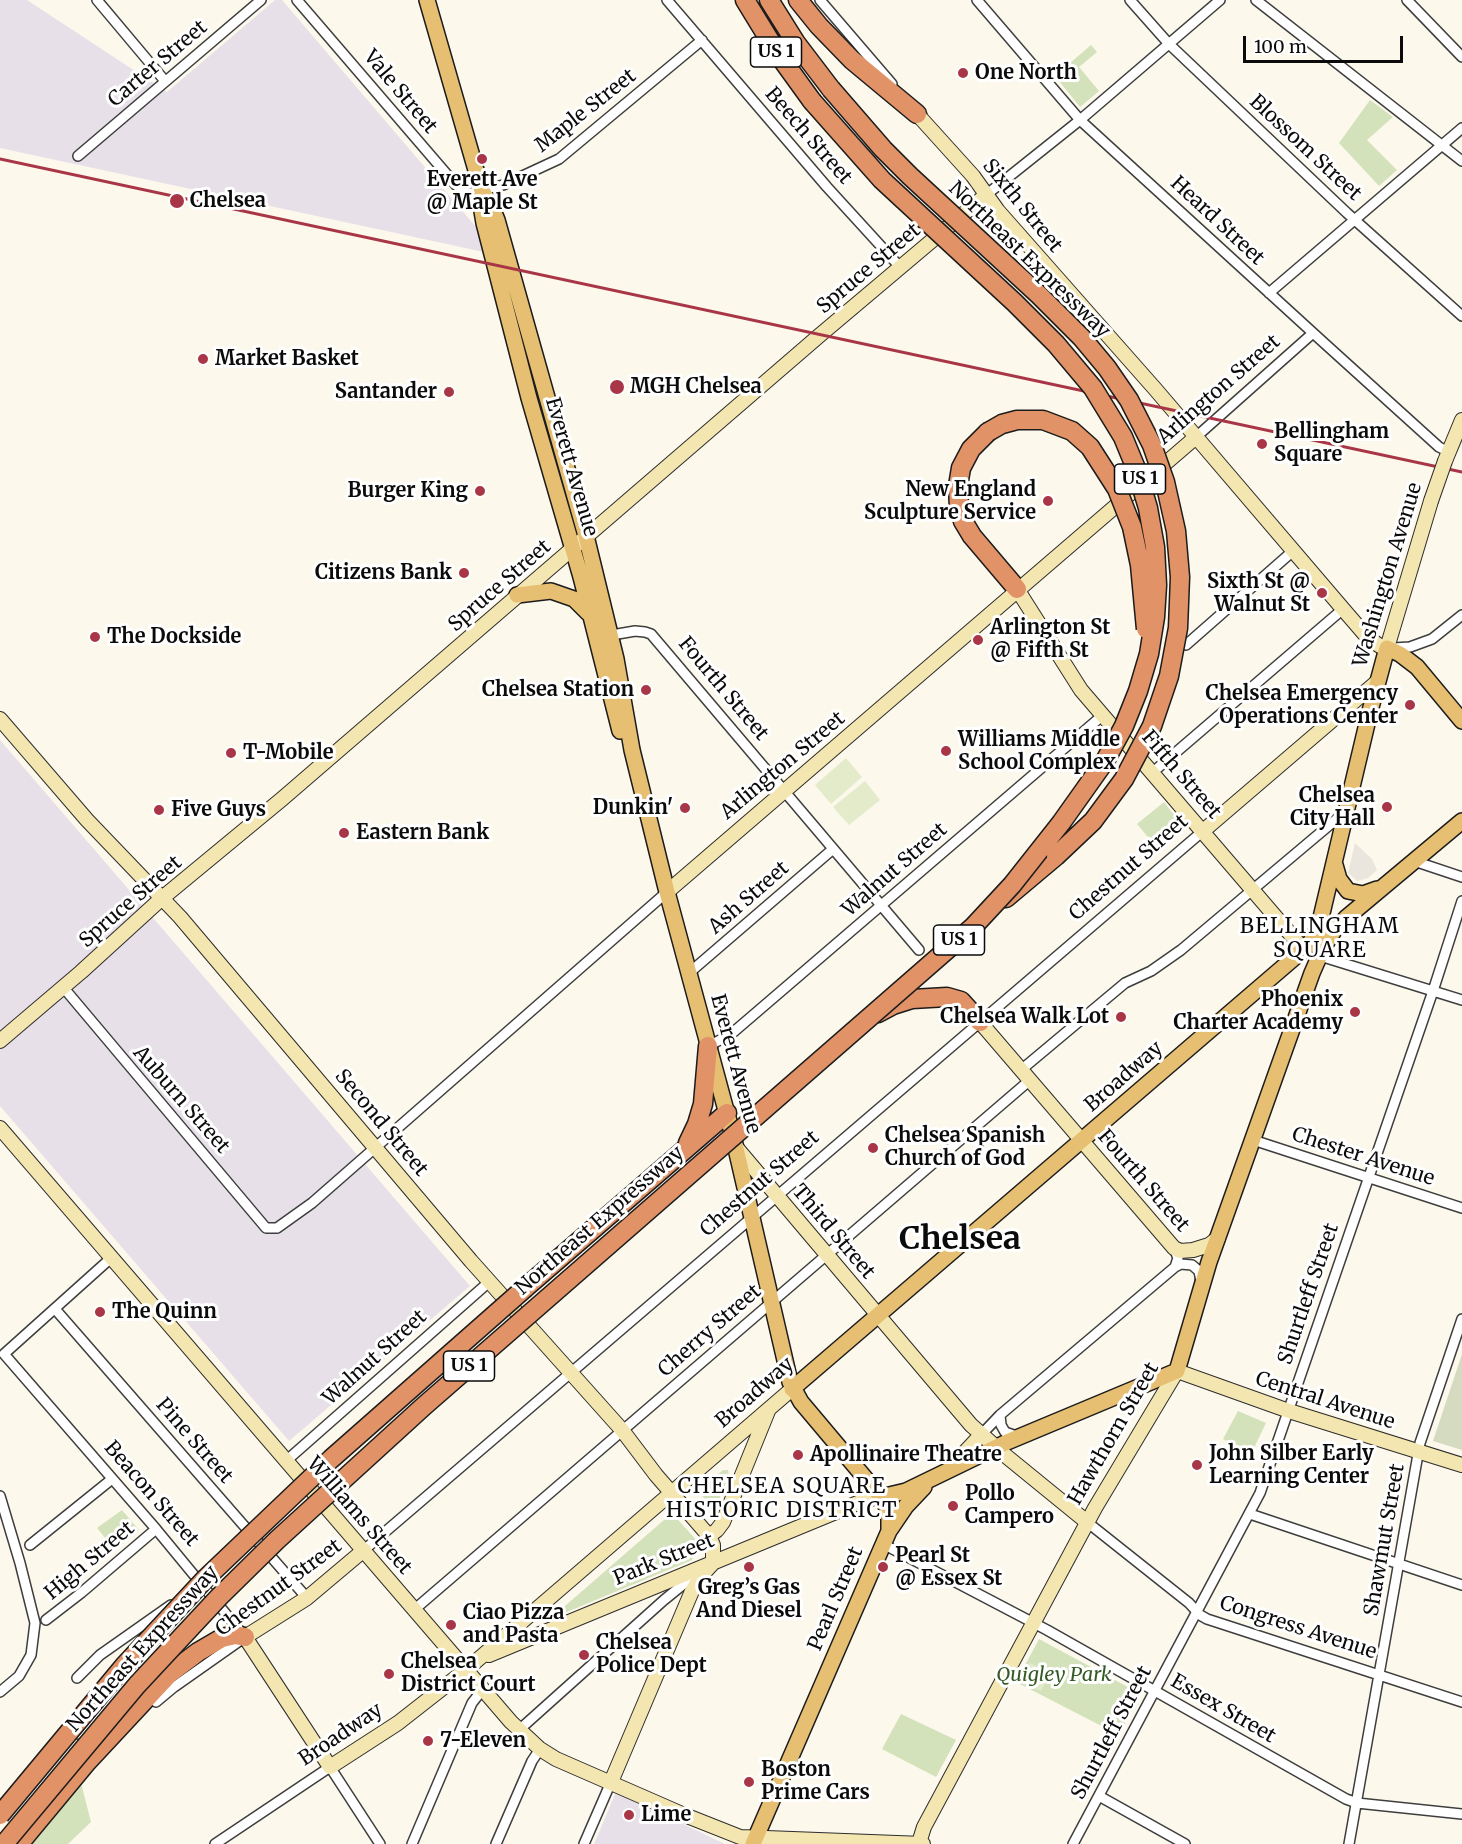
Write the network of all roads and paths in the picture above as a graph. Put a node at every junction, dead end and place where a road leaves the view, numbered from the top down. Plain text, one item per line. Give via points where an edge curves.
1 (97, 0) edge
2 (261, 0) edge
3 (297, 0) edge
4 (427, 0) edge
5 (667, 0) edge
6 (769, 0) edge
7 (798, 0) edge
8 (820, 0) edge
9 (977, 0) edge
10 (1130, 0) edge
11 (1220, 0) edge
12 (1256, 0) edge
13 (1407, 0) edge
14 (746, 5) edge
15 (702, 40) junction
16 (1168, 44) junction
17 (1462, 57) edge
18 (165, 81) junction
19 (917, 114) junction
20 (1080, 120) junction
21 (1462, 128) edge
22 (1443, 144) junction
23 (78, 156) dead end
24 (1462, 161) edge
25 (482, 192) junction
26 (986, 195) junction
27 (1355, 220) junction
28 (900, 267) junction
29 (1269, 293) junction
30 (1462, 316) edge
31 (1313, 333) junction
32 (1462, 420) edge
33 (1196, 437) junction
34 (1447, 456) junction
35 (586, 537) junction
36 (572, 549) junction
37 (1293, 551) junction
38 (1017, 589) junction
39 (518, 595) junction
40 (1342, 609) junction
41 (1462, 615) edge
42 (589, 616) junction
43 (603, 637) junction
44 (1186, 645) dead end
45 (1387, 648) junction
46 (1149, 654) junction
47 (1378, 681) junction
48 (1103, 715) junction
49 (0, 719) edge
50 (1461, 719) edge
51 (1153, 772) junction
52 (783, 790) junction
53 (1346, 811) junction
54 (1462, 821) edge
55 (1203, 831) junction
56 (833, 849) junction
57 (1335, 859) junction
58 (1414, 861) junction
59 (1462, 877) edge
60 (1386, 885) junction
61 (1254, 890) junction
62 (666, 892) junction
63 (161, 898) junction
64 (1462, 901) edge
65 (882, 905) junction
66 (918, 950) dead end
67 (1304, 950) junction
68 (1320, 956) junction
69 (689, 973) junction
70 (63, 987) junction
71 (1433, 991) junction
72 (1462, 1000) edge
73 (980, 1022) junction
74 (862, 1024) junction
75 (0, 1041) edge
76 (708, 1046) junction
77 (1026, 1075) junction
78 (727, 1113) junction
79 (0, 1128) edge
80 (1254, 1140) junction
81 (1082, 1141) junction
82 (735, 1145) junction
83 (375, 1146) junction
84 (671, 1162) junction
85 (1368, 1177) junction
86 (776, 1196) junction
87 (1462, 1208) edge
88 (751, 1218) junction
89 (277, 1228) joint
90 (1218, 1238) junction
91 (1172, 1246) junction
92 (826, 1254) junction
93 (111, 1258) junction
94 (1175, 1267) junction
95 (489, 1282) junction
96 (1200, 1290) junction
97 (771, 1302) junction
98 (55, 1309) junction
99 (878, 1316) junction
100 (1462, 1319) edge
101 (1177, 1371) junction
102 (570, 1373) junction
103 (792, 1389) junction
104 (769, 1409) junction
105 (1289, 1411) junction
106 (1000, 1415) junction
107 (622, 1430) junction
108 (981, 1435) junction
109 (1019, 1437) junction
110 (995, 1448) junction
111 (1419, 1452) junction
112 (286, 1461) junction
113 (1462, 1465) edge
114 (944, 1473) junction
115 (112, 1479) junction
116 (672, 1492) junction
117 (0, 1496) edge
118 (881, 1497) junction
119 (1250, 1514) junction
120 (1087, 1522) junction
121 (156, 1529) junction
122 (709, 1536) junction
123 (886, 1538) junction
124 (30, 1545) dead end
125 (364, 1550) junction
126 (713, 1563) junction
127 (1399, 1564) junction
128 (202, 1582) junction
129 (1462, 1584) edge
130 (211, 1594) junction
131 (307, 1598) junction
132 (415, 1609) junction
133 (1197, 1612) junction
134 (529, 1616) junction
135 (46, 1620) dead end
136 (1033, 1623) junction
137 (542, 1633) junction
138 (245, 1637) junction
139 (467, 1669) junction
140 (1379, 1675) junction
141 (77, 1678) dead end
142 (483, 1689) junction
143 (1155, 1691) junction
144 (0, 1692) edge
145 (1462, 1702) edge
146 (519, 1730) junction
147 (540, 1749) junction
148 (330, 1767) junction
149 (610, 1782) junction
150 (1099, 1796) junction
151 (1357, 1803) junction
152 (0, 1807) edge
153 (1462, 1814) edge
154 (0, 1815) edge
155 (754, 1842) edge
156 (4, 1844) edge
157 (19, 1844) edge
158 (215, 1844) edge
159 (380, 1844) edge
160 (412, 1844) edge
161 (496, 1844) edge
162 (584, 1844) edge
163 (921, 1844) edge
164 (1073, 1844) edge
165 (1185, 1844) edge
166 (1349, 1844) edge

1 - 18 street
2 - 18 street, Carter Street
3 - 25 street, Vale Street via 461,191
4 - 25 main road, Everett Avenue
5 - 15 street, Beech Street
6 - 74 highway, Northeast Expressway / US 1, bridge via 831,89 896,163 1061,316 1107,368 1139,418 1159,464 1175,522 1180,577 1177,638 1166,686 1147,736 1118,788 1071,843
7 - 19 highway via 844,52
8 - 19 street, Sixth Street
9 - 20 street, Heard Street
10 - 16 street, Blossom Street
11 - 16 street, Spruce Street
12 - 22 street
13 - 17 street
14 - 46 highway, Northeast Expressway / US 1, bridge via 812,101 854,150 1056,344 1114,419 1137,471 1152,527 1157,585
15 - 25 street, Maple Street via 565,155
15 - 28 street, Beech Street
16 - 20 street, Spruce Street
16 - 27 street, Blossom Street
18 - 23 street, Carter Street
19 - 26 street, Sixth Street
20 - 26 street, Spruce Street
20 - 29 street, Heard Street
21 - 22 street
22 - 24 street
22 - 27 street
25 - 35 main road, Everett Avenue via 497,220
25 - 36 main road, Everett Avenue via 484,223
26 - 28 street, Spruce Street
26 - 33 street, Sixth Street
27 - 29 street
27 - 30 street, Blossom Street
28 - 35 street, Spruce Street
29 - 31 street, Heard Street
31 - 33 street, Arlington Street
31 - 34 street, Heard Street
32 - 34 street, Washington Avenue
33 - 37 street, Sixth Street
33 - 38 street, Arlington Street
34 - 45 street, Washington Avenue, bridge
35 - 36 street, Spruce Street
35 - 43 main road, Everett Avenue
36 - 39 street, Spruce Street
36 - 42 main road, Everett Avenue
37 - 40 street, Sixth Street
37 - 44 street
38 - 46 highway, bridge via 963,521 958,486 961,468 971,449 1002,424 1047,420 1076,434 1095,454 1117,489 1134,536
38 - 48 street, Fifth Street via 1068,672
38 - 52 street, Arlington Street
39 - 42 main road via 537,591 565,595 582,605
39 - 63 street, Spruce Street
40 - 45 street, Sixth Street via 1372,642
40 - 51 street
41 - 45 street via 1426,642
42 - 43 main road, Everett Avenue
43 - 52 street, Fourth Street via 635,631 651,634
43 - 62 main road, Everett Avenue
45 - 47 main road, Washington Avenue
45 - 50 main road via 1412,663
46 - 156 highway, Northeast Expressway / US 1, bridge via 1131,710 1105,760 1031,861 987,913 424,1406 277,1540 137,1685
47 - 53 main road, Washington Avenue
47 - 55 street, Chestnut Street
48 - 51 street, Fifth Street
48 - 65 street, Walnut Street
49 - 63 street, Second Street
51 - 55 street, Fifth Street
52 - 56 street, Fourth Street
52 - 62 street, Arlington Street
53 - 57 main road, Washington Avenue
53 - 61 street
54 - 58 main road
55 - 61 street, Fifth Street
55 - 73 street, Chestnut Street
56 - 65 street, Fourth Street
56 - 69 street, Ash Street
57 - 60 main road via 1339,879 1348,891 1363,894
57 - 67 main road, Washington Avenue via 1319,926
58 - 59 street
58 - 60 main road
60 - 68 main road via 1340,924
61 - 67 street, Fifth Street
61 - 77 street, Cherry Street via 1181,950 1125,983
62 - 69 main road, Everett Avenue
62 - 83 street, Arlington Street
63 - 70 street, Spruce Street
63 - 83 street, Second Street
64 - 71 street, Shurtleff Street
65 - 66 street, Fourth Street
65 - 76 street, Walnut Street via 730,1035
67 - 81 main road, Broadway
68 - 71 street
68 - 80 main road, Hawthorn Street
69 - 76 main road, Everett Avenue
70 - 75 street, Spruce Street
70 - 89 street, Auburn Street via 266,1228
71 - 72 street
71 - 85 street, Shurtleff Street
73 - 74 highway via 961,1001 942,996 893,1005
73 - 77 street, Fourth Street
73 - 86 street, Chestnut Street
74 - 156 highway, Northeast Expressway / US 1, bridge via 486,1350 269,1548 140,1681
76 - 78 main road, Everett Avenue
76 - 84 highway via 703,1104 697,1124
77 - 81 street, Fourth Street
77 - 92 street, Cherry Street
78 - 82 main road, Everett Avenue
78 - 84 highway
79 - 93 street, Williams Street
80 - 85 street, Chester Avenue
80 - 90 main road, Hawthorn Street
81 - 91 street, Fourth Street
81 - 99 main road, Broadway
82 - 86 street, Third Street
82 - 88 main road, Everett Avenue
83 - 89 street, Arlington Street via 312,1203
83 - 95 street, Second Street
84 - 154 highway, bridge via 339,1452 206,1578 124,1666
85 - 87 street, Chester Avenue
85 - 105 street, Shurtleff Street
86 - 88 street, Chestnut Street
86 - 92 street, Third Street
88 - 97 main road, Everett Avenue
88 - 102 street, Chestnut Street
90 - 91 street, Fourth Street via 1193,1250 1180,1251
90 - 96 main road, Hawthorn Street
91 - 94 street via 1178,1256
92 - 97 street, Cherry Street
92 - 99 street, Third Street
93 - 98 street
93 - 112 street, Williams Street
94 - 96 street via 1185,1264 1196,1268
94 - 106 street, Pearl Street
95 - 102 street, Second Street
95 - 112 street, Walnut Street
96 - 101 main road, Hawthorn Street
97 - 103 main road, Everett Avenue
97 - 107 street, Cherry Street
98 - 115 street, Beacon Street via 4,1354
98 - 131 street, Pine Street
99 - 103 main road, Broadway
99 - 108 street, Congress Avenue
100 - 111 street, Shawmut Street
101 - 105 street, Central Avenue
101 - 109 main road, Park Street
101 - 120 street, Hawthorn Street
102 - 107 street, Second Street
102 - 125 street, Chestnut Street
103 - 104 street, Broadway
103 - 118 main road
104 - 116 street, Broadway
104 - 122 street via 723,1522
105 - 111 street, Central Avenue
105 - 119 street, Shurtleff Street
106 - 108 street, Pearl Street
106 - 109 street via 1005,1432
107 - 116 street, Second Street
107 - 132 street, Cherry Street
108 - 110 street, Congress Avenue
108 - 114 street, Pearl Street
109 - 110 main road, Park Street
110 - 114 main road, Park Street
110 - 120 street, Congress Avenue
111 - 113 street, Central Avenue
111 - 127 street, Shawmut Street
112 - 125 street, Williams Street
114 - 118 main road, Park Street via 906,1491
114 - 123 main road, Pearl Street via 911,1500
115 - 121 street, Beacon Street
115 - 124 street
116 - 122 street, Second Street
116 - 134 street, Broadway
117 - 144 street via 35,1623 31,1655 19,1676
118 - 123 main road via 890,1517
118 - 126 street, Park Street via 865,1500
119 - 127 street
119 - 133 street, Shurtleff Street
120 - 133 street, Congress Avenue
120 - 136 street, Hawthorn Street
121 - 128 street, Beacon Street
121 - 135 street, High Street
122 - 126 street
123 - 136 street, Essex Street
123 - 155 main road, Pearl Street
125 - 131 street, Chestnut Street
125 - 132 street, Williams Street
126 - 137 street, Park Street
126 - 146 street via 672,1592
126 - 149 street via 692,1591
127 - 129 street
127 - 140 street, Shawmut Street
128 - 130 street, Beacon Street
128 - 141 street via 100,1655
130 - 138 street, Beacon Street
130 - 152 street via 37,1776
131 - 138 street, Chestnut Street
132 - 139 street, Williams Street
133 - 140 street, Congress Avenue via 1207,1619
133 - 143 street, Shurtleff Street
134 - 137 street via 526,1624 532,1632
134 - 139 street, Broadway
136 - 143 street, Essex Street
136 - 163 street, Hawthorn Street via 924,1827
137 - 139 street, Park Street
138 - 148 street, Beacon Street
138 - 157 highway via 226,1637 173,1670 150,1701 87,1762
139 - 142 street, Williams Street
139 - 148 street, Broadway via 398,1723
140 - 145 street, Congress Avenue
140 - 151 street, Shawmut Street
142 - 146 street, Williams Street
142 - 160 street via 472,1703
143 - 150 street, Shurtleff Street
143 - 151 street, Essex Street
146 - 147 street, Williams Street
147 - 149 street, Williams Street
147 - 161 street
148 - 158 street, Broadway
148 - 159 street, Beacon Street
149 - 155 street, Williams Street
149 - 162 street
150 - 164 street, Shurtleff Street
150 - 165 street
151 - 153 street, Essex Street
151 - 166 street, Shawmut Street
155 - 163 street, Williams Street

